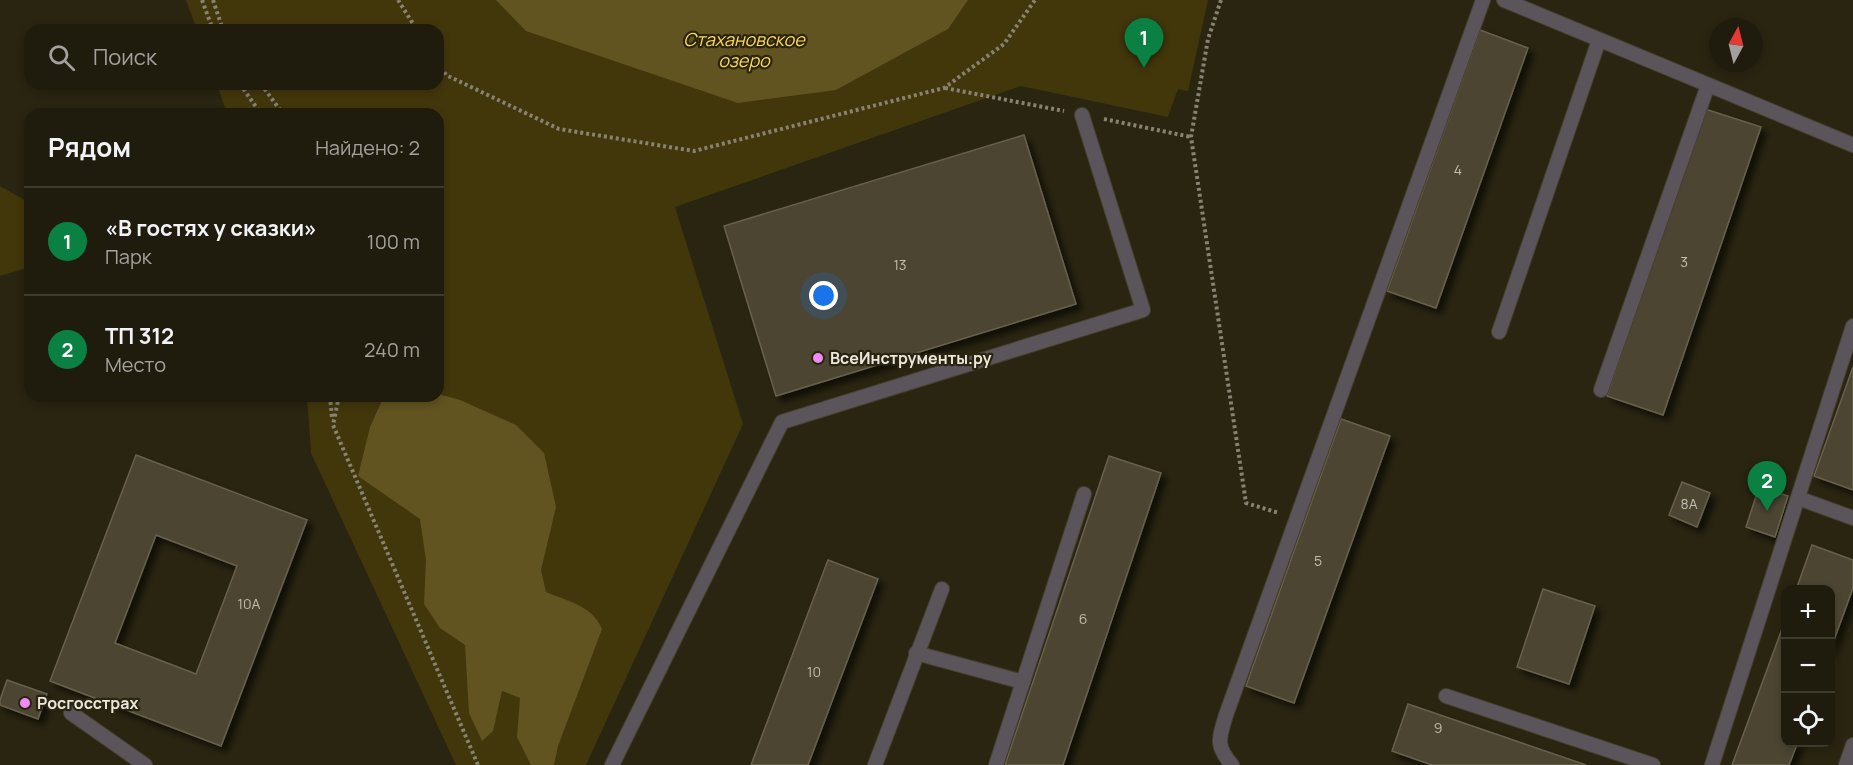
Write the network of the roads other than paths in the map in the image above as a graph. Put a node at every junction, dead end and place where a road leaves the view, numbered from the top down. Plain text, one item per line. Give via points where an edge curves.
1 (1483, 0) edge
2 (1504, 0) edge
3 (1599, 40) junction
4 (1708, 85) junction
5 (1082, 115) dead end
6 (1853, 145) edge
7 (1853, 326) edge
8 (1499, 333) dead end
9 (1601, 390) dead end
10 (1084, 495) dead end
11 (1798, 498) junction
12 (1853, 518) edge
13 (942, 589) dead end
14 (916, 653) junction
15 (1023, 682) junction
16 (1446, 696) dead end
17 (71, 712) dead end
18 (1853, 746) edge
19 (145, 765) edge
20 (612, 765) edge
21 (875, 765) edge
22 (996, 765) edge
23 (1232, 765) edge
24 (1653, 765) edge
25 (1713, 765) edge
26 (1846, 765) edge

1 - 23 lane via 1220,737 1221,752
2 - 3 lane
3 - 4 lane
3 - 8 lane
4 - 6 lane
4 - 9 lane
5 - 20 lane via 1143,310 782,422
7 - 11 lane
10 - 15 lane
11 - 12 lane
11 - 25 lane
13 - 14 lane
14 - 15 lane
14 - 21 lane
15 - 22 lane
16 - 24 lane
17 - 19 lane
18 - 26 lane

